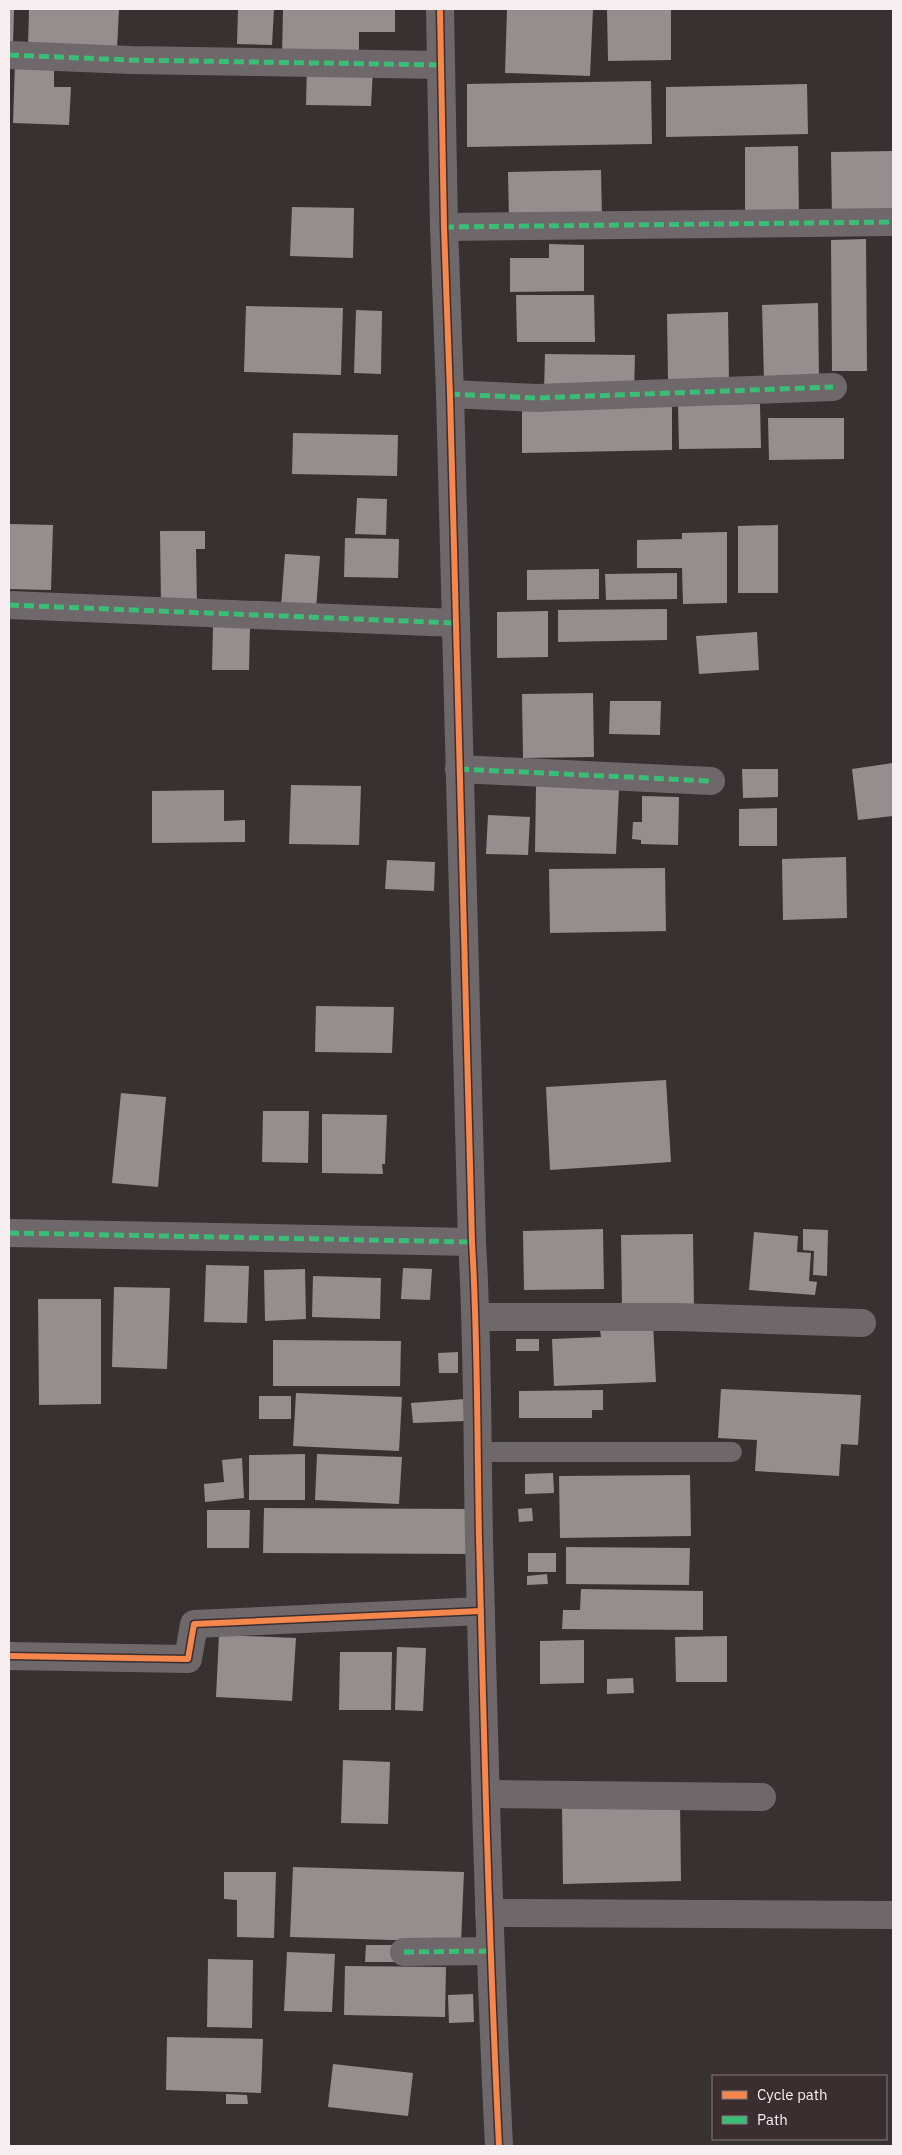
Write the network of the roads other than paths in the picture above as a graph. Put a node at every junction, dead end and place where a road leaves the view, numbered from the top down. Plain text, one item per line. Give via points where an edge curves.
1 (440, 9) edge
2 (9, 55) edge
3 (441, 65) junction
4 (893, 222) edge
5 (444, 227) junction
6 (833, 387) dead end
7 (450, 394) junction
8 (9, 605) edge
9 (456, 623) junction
10 (459, 769) junction
11 (711, 781) dead end
12 (9, 1233) edge
13 (472, 1242) junction
14 (477, 1317) junction
15 (862, 1323) dead end
16 (477, 1452) junction
17 (732, 1452) dead end
18 (481, 1611) junction
19 (9, 1656) edge
20 (486, 1794) junction
21 (762, 1797) dead end
22 (489, 1913) junction
23 (893, 1915) edge
24 (490, 1951) junction
25 (404, 1952) dead end
26 (499, 2146) edge

1 - 3 street
2 - 3 street
3 - 5 street
4 - 5 street
5 - 7 street
6 - 7 street via 537,398
7 - 9 street
8 - 9 street
9 - 10 street
10 - 11 street
10 - 13 street
12 - 13 street
13 - 14 street
14 - 15 street via 676,1317
14 - 16 street
16 - 17 lane
16 - 18 street
18 - 19 street via 194,1624 188,1659
18 - 20 street
20 - 21 street
20 - 22 street
22 - 23 street
22 - 24 street
24 - 25 street
24 - 26 street

